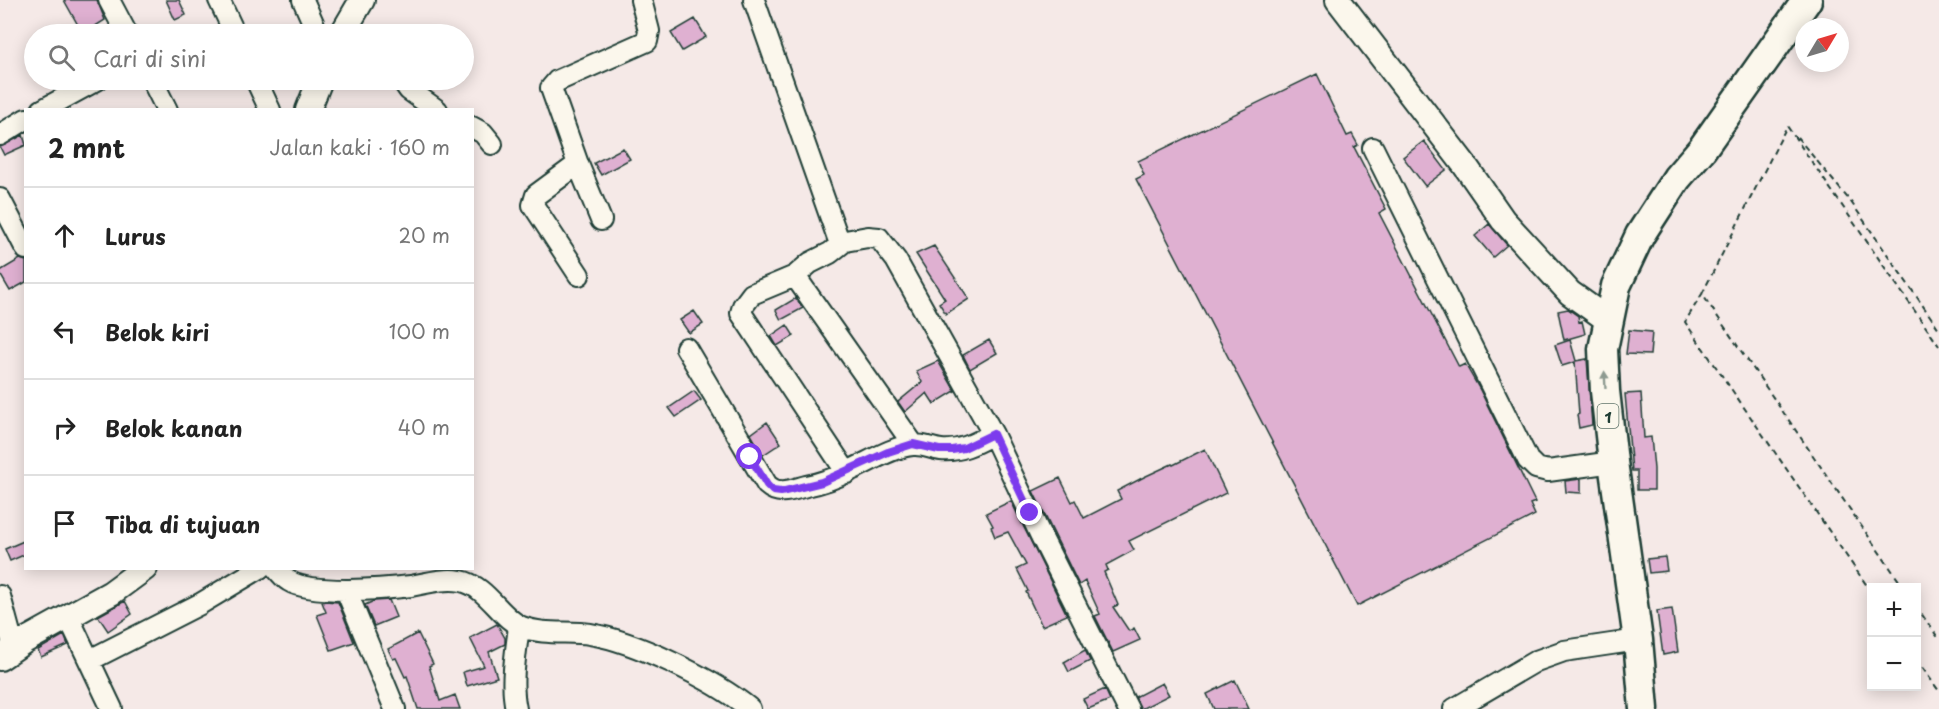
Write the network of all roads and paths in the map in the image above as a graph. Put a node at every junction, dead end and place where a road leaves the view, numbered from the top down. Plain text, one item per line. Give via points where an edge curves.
1 (108, 0) edge
2 (219, 0) edge
3 (303, 0) edge
4 (362, 0) edge
5 (641, 0) edge
6 (754, 0) edge
7 (1338, 0) edge
8 (1807, 0) edge
9 (121, 24) edge
10 (230, 24) edge
11 (314, 24) edge
12 (348, 24) edge
13 (79, 90) edge
14 (156, 90) edge
15 (261, 90) edge
16 (316, 90) edge
17 (410, 90) edge
18 (46, 108) edge
19 (165, 108) edge
20 (269, 108) edge
21 (309, 108) edge
22 (434, 108) edge
23 (24, 120) edge
24 (1787, 126) junction
25 (474, 128) edge
26 (0, 135) edge
27 (492, 144) dead end
28 (1373, 148) dead end
29 (578, 164) junction
30 (0, 199) edge
31 (602, 220) dead end
32 (840, 244) junction
33 (24, 245) edge
34 (579, 275) dead end
35 (795, 276) junction
36 (1624, 287) junction
37 (1702, 294) junction
38 (1608, 320) junction
39 (1939, 329) edge
40 (1939, 346) edge
41 (686, 348) dead end
42 (993, 434) junction
43 (913, 444) junction
44 (1613, 462) junction
45 (847, 473) junction
46 (142, 570) edge
47 (258, 570) edge
48 (278, 570) edge
49 (1901, 583) edge
50 (1867, 586) edge
51 (346, 590) junction
52 (0, 596) edge
53 (1921, 612) edge
54 (69, 616) junction
55 (519, 626) junction
56 (1939, 639) edge
57 (1638, 640) junction
58 (7, 653) edge
59 (90, 660) junction
60 (1921, 665) edge
61 (1939, 691) edge
62 (112, 709) edge
63 (395, 709) edge
64 (516, 709) edge
65 (750, 709) edge
66 (1128, 709) edge
67 (1454, 709) edge
68 (1644, 709) edge
69 (1659, 709) edge

1 - 9 street
2 - 10 street
3 - 11 street
4 - 12 main road
5 - 29 street via 649,31 647,41 553,83 552,93
6 - 32 street
7 - 38 main road via 1503,220 1570,293
8 - 36 highway, 1 via 1640,235
13 - 18 street
14 - 19 street
15 - 20 street
16 - 21 main road
17 - 22 street
23 - 26 street
24 - 37 path
24 - 39 path via 1851,202
24 - 40 path
25 - 27 street
28 - 44 street via 1528,460 1536,468 1548,471
29 - 31 street
29 - 34 street via 536,195 533,205
30 - 33 street
32 - 35 street
32 - 42 street via 873,236 885,245
35 - 43 street
35 - 45 street via 752,294 741,313
36 - 38 highway, 1
36 - 69 highway, 1 via 1624,392 1629,459
37 - 49 path
37 - 50 path via 1685,322
44 -> 38 highway, 1 via 1603,349
41 - 45 street via 773,491
42 - 43 street via 952,450
42 - 66 street
43 - 45 street
44 - 57 highway, 1
46 - 54 main road
47 - 59 street via 201,604
48 - 51 street via 298,584
51 - 55 street via 463,581 477,588
51 - 63 street
52 - 58 street
53 - 56 path
54 - 58 main road
54 - 59 street
55 - 64 street via 514,677
55 - 65 street via 589,634 633,646 707,681
57 - 67 street via 1564,651 1536,661
57 - 68 highway, 1
59 - 62 street
60 - 61 path

